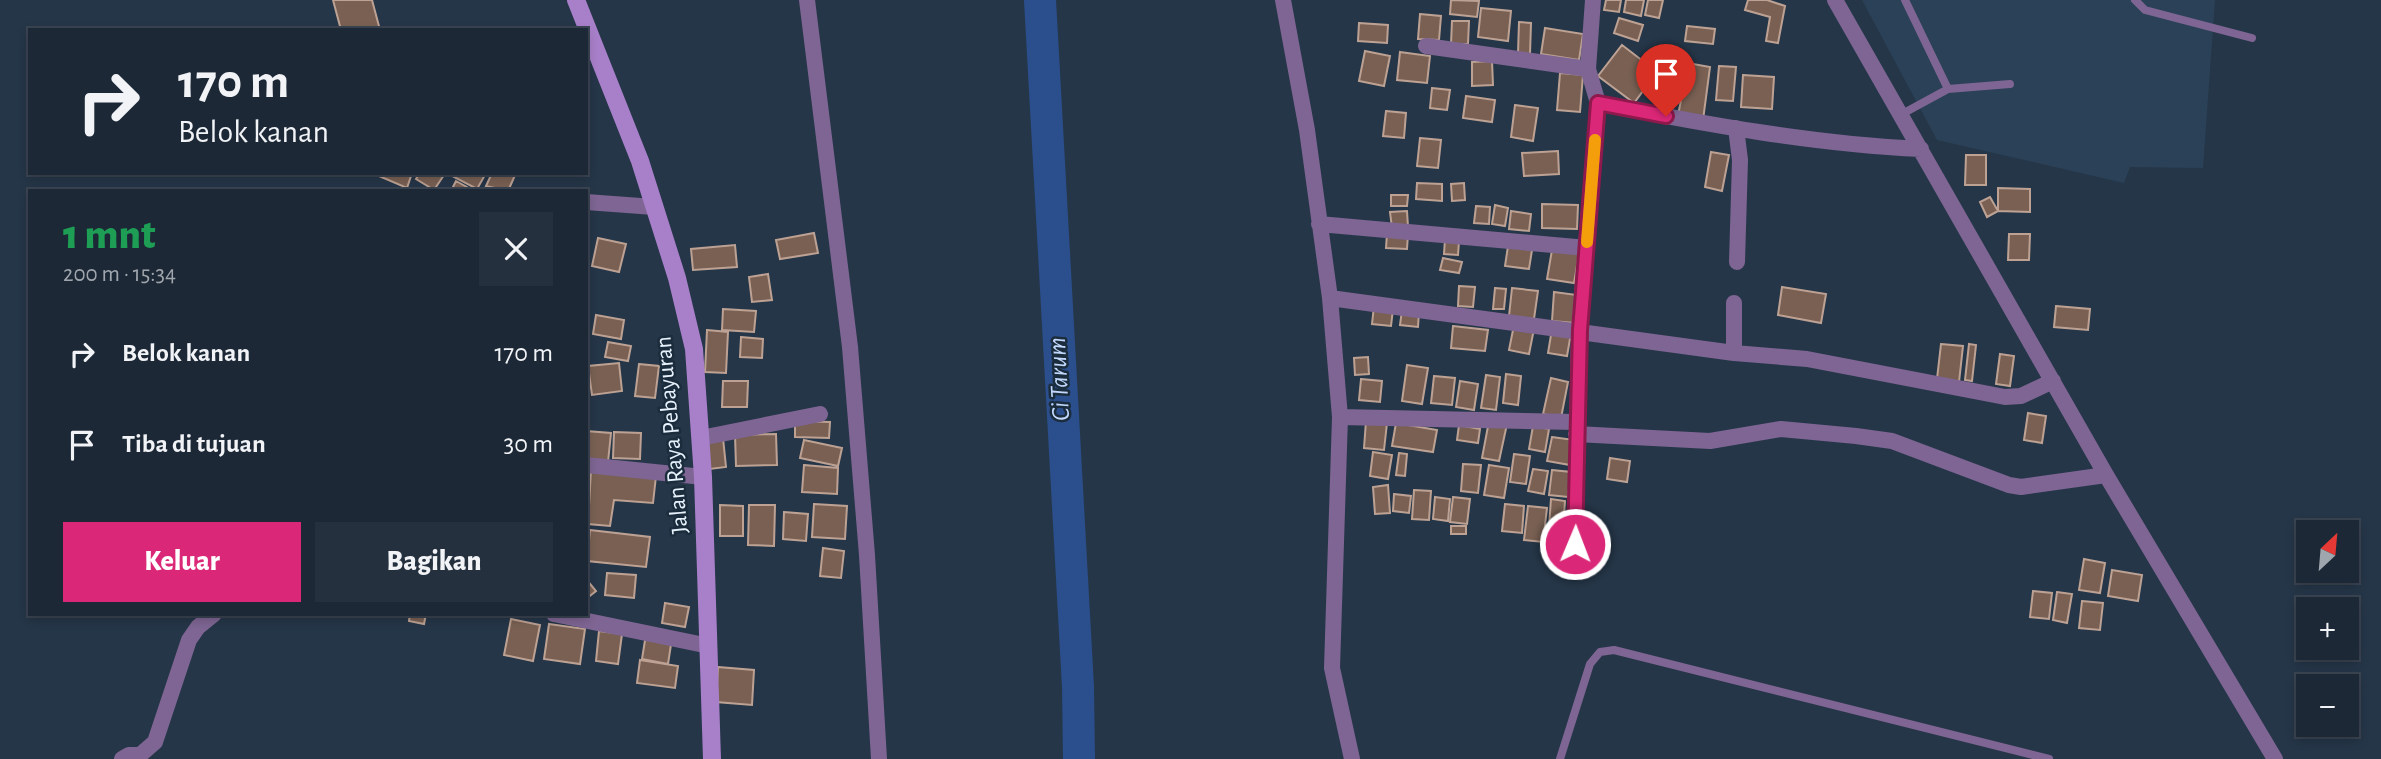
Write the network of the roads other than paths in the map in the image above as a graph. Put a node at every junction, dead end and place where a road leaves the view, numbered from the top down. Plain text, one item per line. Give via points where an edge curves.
1 (576, 0) edge
2 (807, 0) edge
3 (1283, 0) edge
4 (1593, 0) edge
5 (1835, 0) edge
6 (1905, 0) edge
7 (2135, 0) edge
8 (587, 28) edge
9 (588, 30) edge
10 (2252, 38) dead end
11 (1426, 46) dead end
12 (1588, 69) junction
13 (2010, 84) dead end
14 (1948, 89) junction
15 (1598, 103) junction
16 (1902, 114) junction
17 (1736, 128) junction
18 (1921, 149) junction
19 (588, 202) edge
20 (654, 207) junction
21 (1319, 224) junction
22 (1587, 248) junction
23 (1737, 262) dead end
24 (1330, 298) junction
25 (1734, 303) dead end
26 (1580, 330) junction
27 (1734, 353) junction
28 (2053, 381) junction
29 (820, 414) dead end
30 (1340, 417) junction
31 (1576, 428) junction
32 (701, 438) junction
33 (588, 465) edge
34 (2106, 475) junction
35 (703, 477) junction
36 (1575, 544) dead end
37 (564, 616) edge
38 (196, 620) edge
39 (709, 646) junction
40 (122, 759) edge
41 (712, 759) edge
42 (879, 759) edge
43 (1352, 759) edge
44 (1560, 759) edge
45 (2049, 759) edge
46 (2275, 759) edge

1 - 8 main road, Jalan Raya Pebayuran
2 - 42 street via 850,347
3 - 21 street
4 - 12 street
5 - 16 street
6 - 14 lane
7 - 10 lane via 2144,10
9 - 20 main road, Jalan Raya Pebayuran
11 - 12 street
12 - 15 street
13 - 14 lane
14 - 16 lane
15 - 17 street
15 - 22 street
16 - 18 street
17 - 18 street
17 - 23 street via 1740,160
18 - 28 street
19 - 20 street
20 - 32 main road, Jalan Raya Pebayuran via 694,349
21 - 22 street
21 - 24 street
22 - 26 street
24 - 26 street
24 - 30 street
25 - 27 street
26 - 27 street
26 - 31 street
27 - 28 street via 1807,359 2005,397 2021,396
28 - 34 street
29 - 32 street
30 - 31 street
30 - 43 street via 1332,668
31 - 34 street via 1710,441 1781,429 1892,441 2021,487
31 - 36 street
32 - 35 main road, Jalan Raya Pebayuran
33 - 35 street
34 - 46 street
35 - 39 main road, Jalan Raya Pebayuran
37 - 39 street
38 - 40 street via 155,742 140,755
39 - 41 main road, Jalan Raya Pebayuran
44 - 45 lane via 1590,664 1600,652 1614,650

